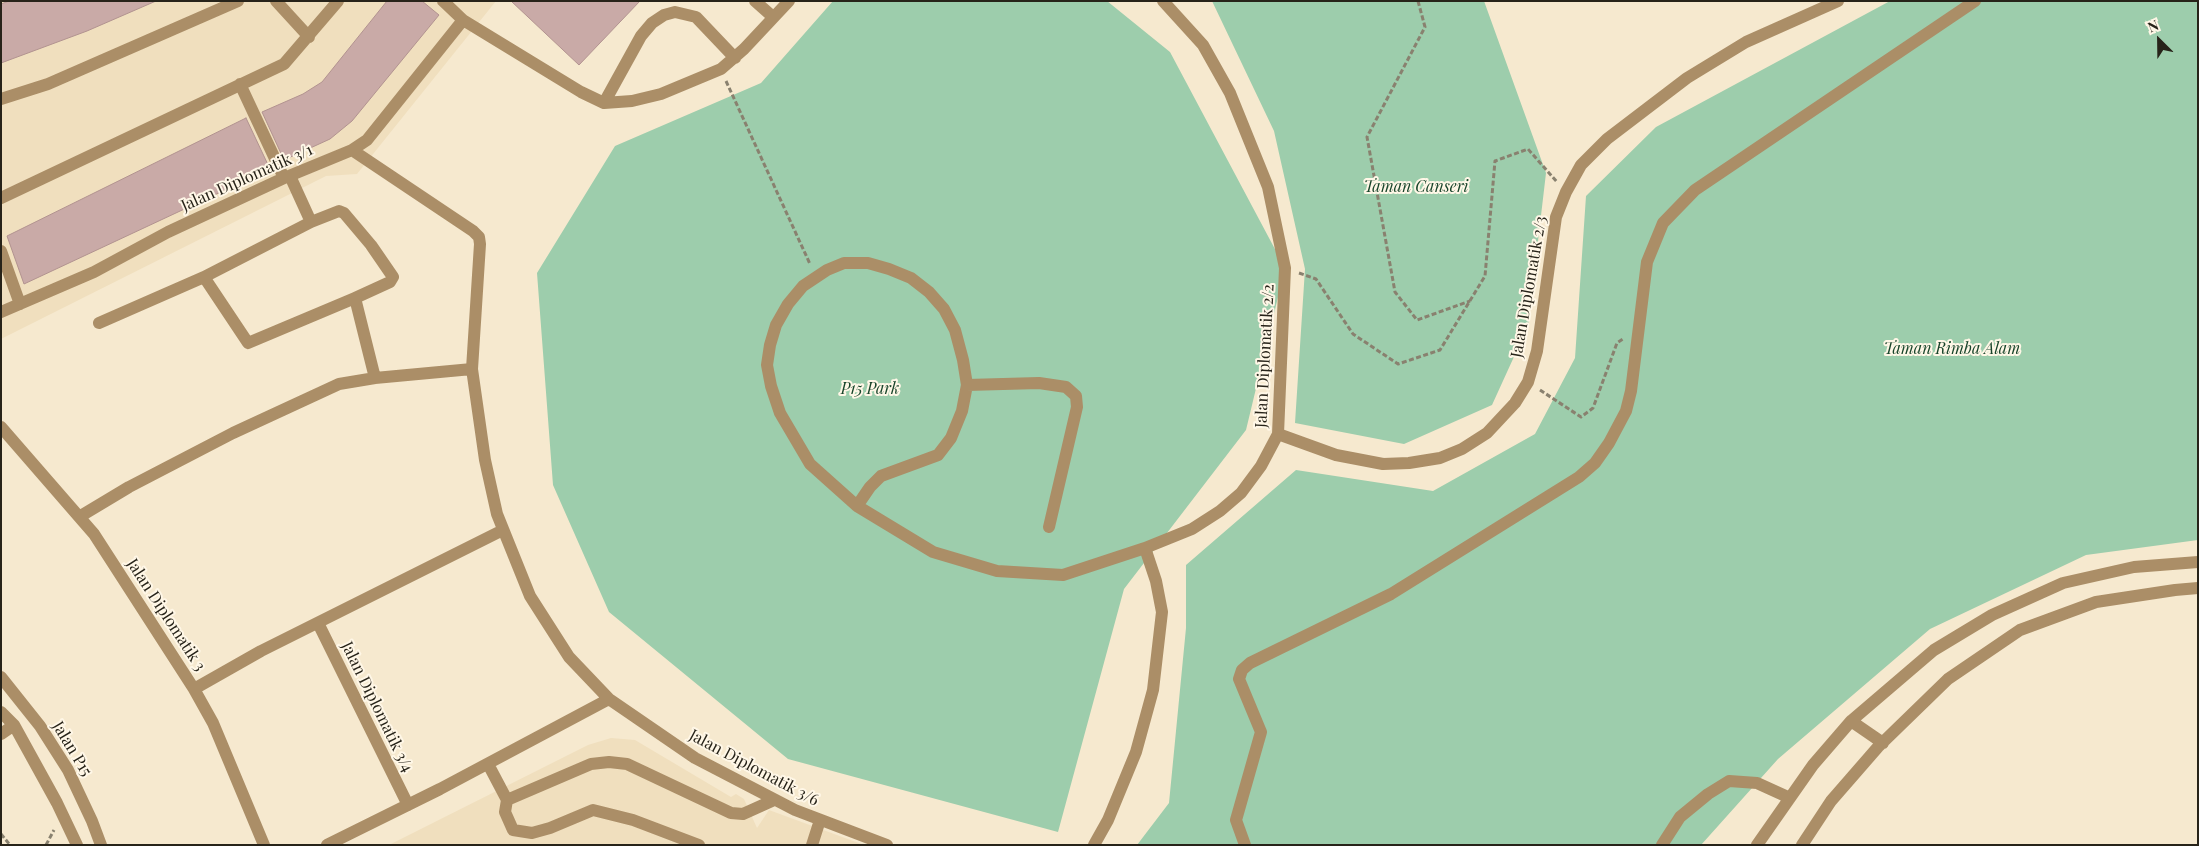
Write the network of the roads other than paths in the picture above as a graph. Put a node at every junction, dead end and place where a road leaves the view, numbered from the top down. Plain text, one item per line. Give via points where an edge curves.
1 (238, 1) edge
2 (276, 1) edge
3 (338, 1) edge
4 (443, 1) edge
5 (755, 1) edge
6 (789, 1) edge
7 (1163, 1) edge
8 (1838, 1) edge
9 (1975, 1) edge
10 (773, 17) junction
11 (463, 20) junction
12 (309, 37) junction
13 (735, 58) junction
14 (240, 84) junction
15 (1, 99) edge
16 (604, 103) junction
17 (352, 150) junction
18 (287, 177) junction
19 (1, 198) edge
20 (311, 222) junction
21 (1, 251) edge
22 (204, 277) junction
23 (355, 298) junction
24 (20, 304) junction
25 (1, 312) edge
26 (99, 323) dead end
27 (472, 370) junction
28 (375, 378) junction
29 (967, 385) junction
30 (1, 427) edge
31 (1278, 434) junction
32 (857, 506) junction
33 (79, 517) junction
34 (1048, 527) dead end
35 (503, 530) junction
36 (1145, 548) junction
37 (2198, 562) edge
38 (2198, 588) edge
39 (318, 623) junction
40 (1, 677) edge
41 (194, 689) junction
42 (609, 699) junction
43 (1, 712) edge
44 (1851, 721) junction
45 (14, 725) junction
46 (1, 734) edge
47 (1883, 743) junction
48 (488, 764) junction
49 (1790, 798) junction
50 (507, 800) junction
51 (774, 800) junction
52 (408, 805) junction
53 (820, 820) junction
54 (77, 845) edge
55 (101, 845) edge
56 (264, 845) edge
57 (328, 845) edge
58 (699, 845) edge
59 (812, 845) edge
60 (887, 845) edge
61 (1094, 845) edge
62 (1245, 845) edge
63 (1662, 845) edge
64 (1757, 845) edge
65 (1802, 845) edge

1 - 15 street via 48,84
2 - 12 street
3 - 12 street
4 - 11 street
5 - 10 street
6 - 10 street
7 - 31 street, Jalan Diplomatik 2/2 via 1203,45 1230,93 1268,187 1285,268
8 - 31 street, Jalan Diplomatik 2/3 via 1746,42 1687,78 1608,139 1581,165 1556,217 1537,351 1528,382 1515,403 1487,433 1440,458 1382,464 1336,455
9 - 62 street via 1695,190 1662,223 1647,262 1626,410 1595,463 1579,477 1391,594 1250,663 1242,670 1239,679 1261,732 1236,820
10 - 13 street
11 - 16 street
11 - 17 street, Jalan Diplomatik 3/1 via 367,140
12 - 14 street via 284,64
13 - 16 street via 721,69 660,94
13 - 16 street via 696,17 675,12 664,15 641,36
14 - 18 street
14 - 19 street
17 - 18 street, Jalan Diplomatik 3/1
17 - 27 street, Jalan Diplomatik 3/6 via 479,237
18 - 20 street
18 - 24 street, Jalan Diplomatik 3/1 via 168,232 94,272
20 - 22 street
20 - 23 street via 333,212 344,213 391,272 390,282
21 - 24 street
22 - 23 street via 248,342
22 - 26 street
23 - 28 street
24 - 25 street, Jalan Diplomatik 3/1
27 - 28 street
27 - 35 street, Jalan Diplomatik 3/6 via 485,460
28 - 33 street via 339,384 233,433
29 - 32 street, Jalan Diplomatik 2/2 via 962,411 951,438 938,455 882,476
29 - 32 street, Jalan Diplomatik 2/2 via 955,330 944,309 911,278 882,267 844,263 826,270 803,286 776,325 767,364 771,386 780,413 810,464
29 - 34 street via 1039,383 1066,387 1076,396 1077,407
30 - 33 street, Jalan Diplomatik 3
31 - 36 street, Jalan Diplomatik 2/2 via 1241,493 1192,529
32 - 36 street, Jalan Diplomatik 2/2 via 933,552 996,571 1063,575
33 - 41 street, Jalan Diplomatik 3 via 94,534
35 - 39 street
35 - 42 street, Jalan Diplomatik 3/6 via 530,596 546,624 569,657
36 - 61 street via 1162,612 1153,690 1136,752
37 - 44 street via 2134,567 2064,583 1992,615 1934,650
38 - 47 street via 2096,602 2020,630 1948,679
39 - 41 street
39 - 52 street, Jalan Diplomatik 3/4
40 - 55 street, Jalan P15 via 40,726 68,770
41 - 56 street, Jalan Diplomatik 3 via 214,723
42 - 48 street
42 - 51 street, Jalan Diplomatik 3/6 via 695,758
43 - 45 street
44 - 47 street
44 - 49 street
45 - 46 street
45 - 54 street
47 - 65 street via 1831,801
48 - 50 street
48 - 52 street
49 - 63 street via 1757,782 1729,781 1680,817
49 - 64 street
50 - 51 street via 591,764 609,762 627,764 732,813 743,814
50 - 58 street via 506,812 513,830 532,833 593,810 633,820
51 - 53 street, Jalan Diplomatik 3/6
52 - 57 street
53 - 59 street
53 - 60 street, Jalan Diplomatik 3/6

